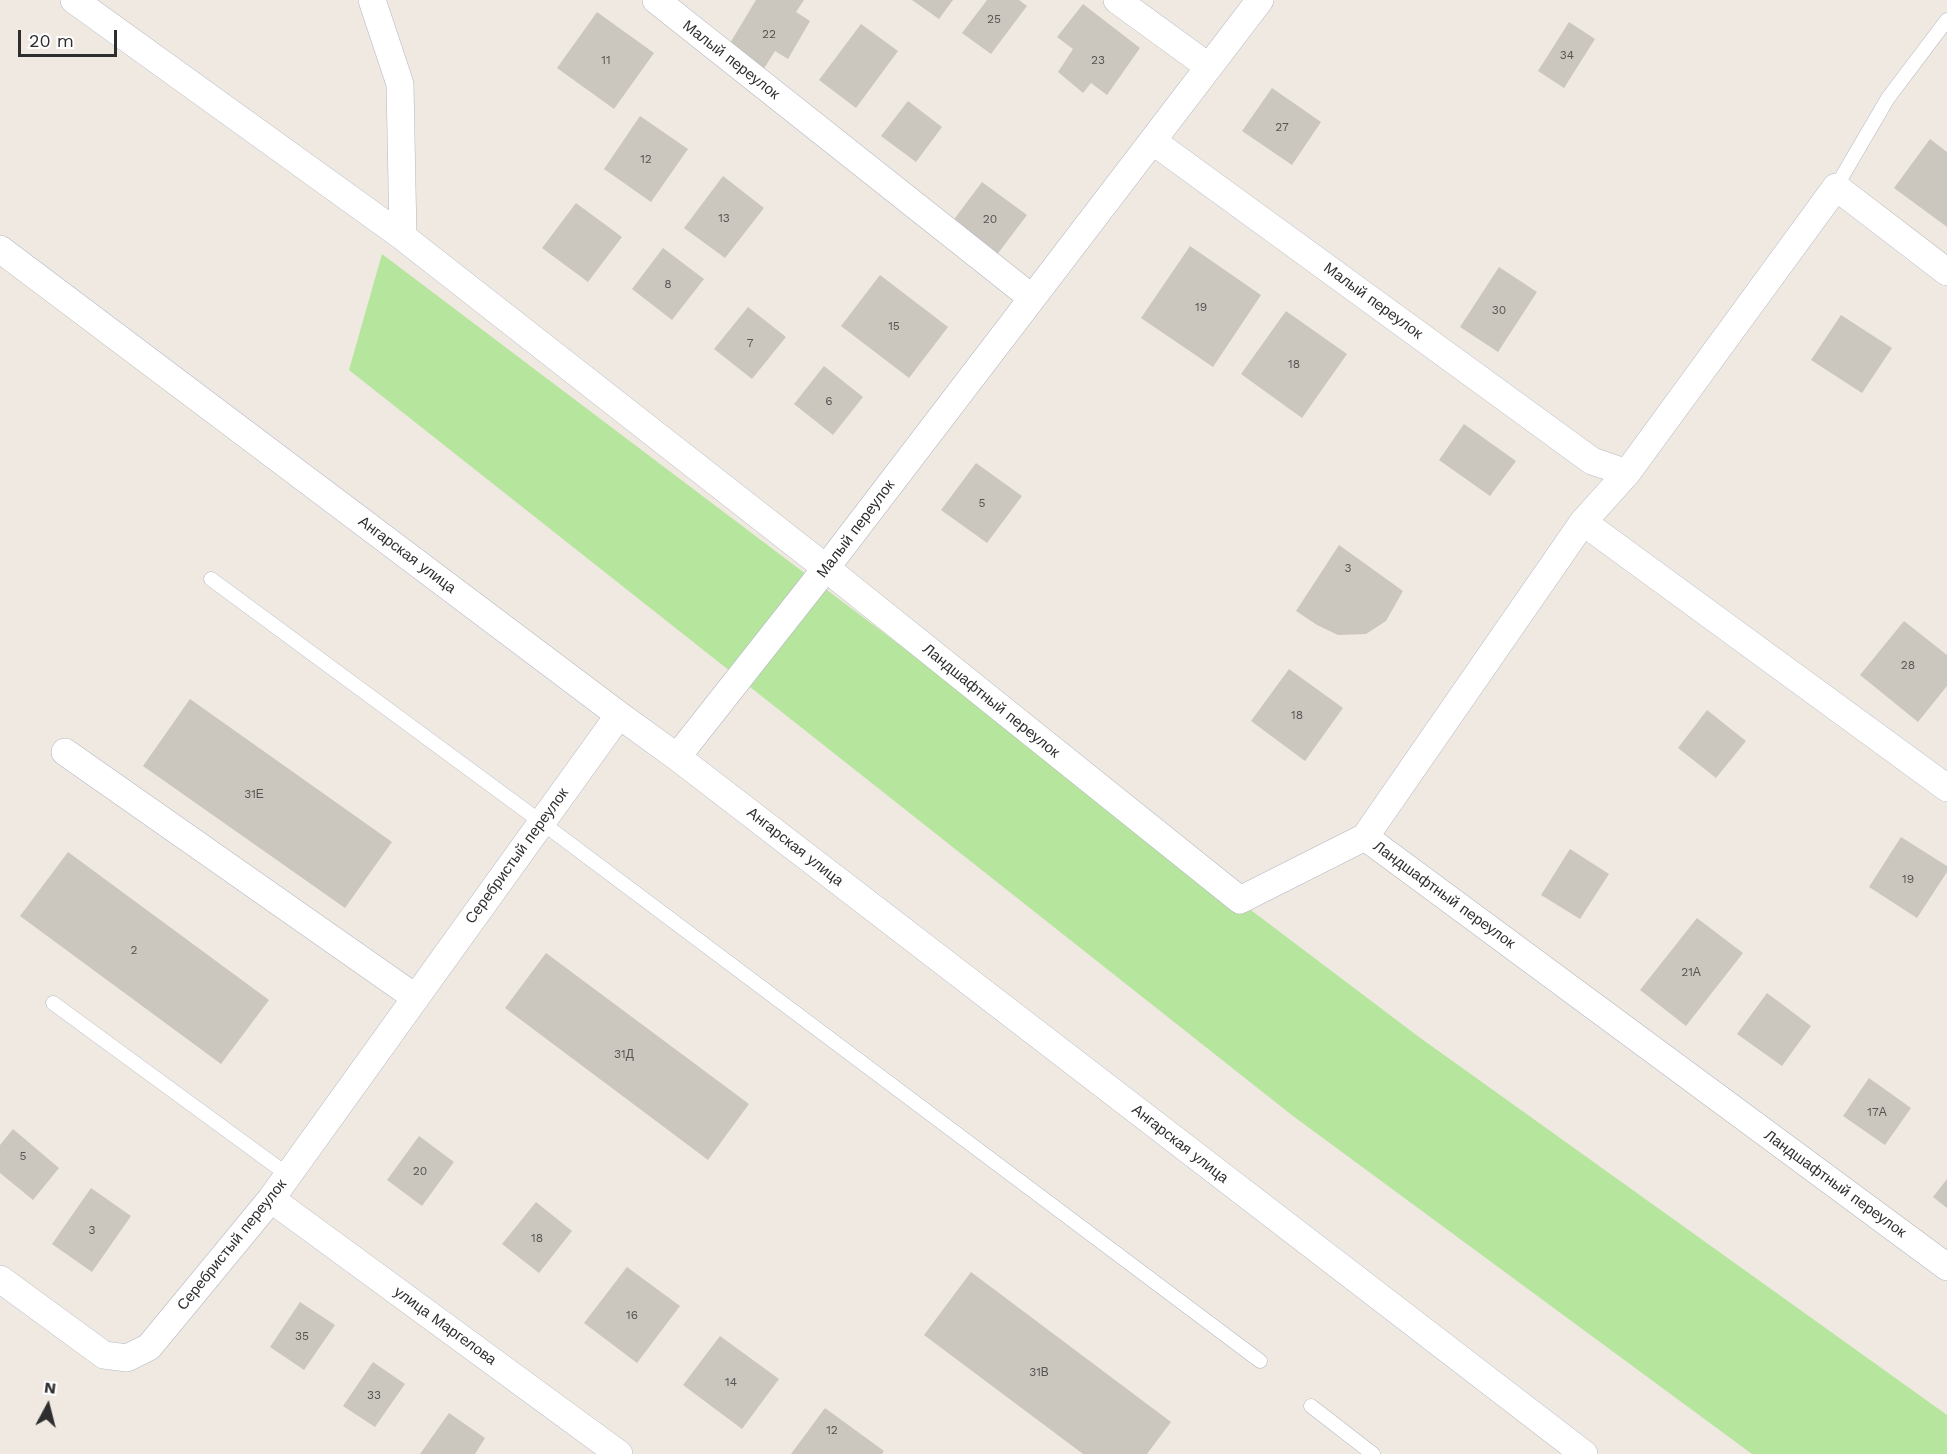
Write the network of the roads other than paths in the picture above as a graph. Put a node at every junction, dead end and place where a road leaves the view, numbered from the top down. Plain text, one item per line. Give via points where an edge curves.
1 (74, 0) edge
2 (372, 0) edge
3 (656, 0) edge
4 (1117, 0) edge
5 (1260, 0) edge
6 (1947, 20) edge
7 (1209, 67) junction
8 (1154, 142) junction
9 (1836, 187) junction
10 (403, 237) junction
11 (0, 249) edge
12 (1947, 272) edge
13 (1032, 298) junction
14 (1627, 473) junction
15 (1583, 522) junction
16 (826, 568) junction
17 (211, 579) dead end
18 (619, 715) junction
19 (65, 752) dead end
20 (677, 757) junction
21 (1947, 788) edge
22 (541, 822) junction
23 (1365, 837) junction
24 (416, 998) junction
25 (53, 1003) dead end
26 (288, 1175) junction
27 (271, 1199) junction
28 (1947, 1267) edge
29 (0, 1279) edge
30 (1260, 1361) dead end
31 (1311, 1406) dead end
32 (619, 1454) edge
33 (1373, 1454) edge
34 (1584, 1454) edge

1 - 10 street
2 - 10 street via 400,84
3 - 13 street, Малый переулок
4 - 7 street
5 - 7 street, Малый переулок
6 - 9 lane via 1888,98
7 - 8 street, Малый переулок
8 - 13 street, Малый переулок
8 - 14 street, Малый переулок via 1592,461
9 - 12 street
9 - 14 street
10 - 16 street
11 - 18 street, Ангарская улица
13 - 16 street, Малый переулок
14 - 15 street
15 - 21 street
15 - 23 street
16 - 20 street, Малый переулок
16 - 23 street, Ландшафтный переулок via 1240,900
17 - 22 lane
18 - 20 street, Ангарская улица
18 - 22 street, Серебристый переулок
19 - 24 street
20 - 34 street, Ангарская улица
22 - 24 street, Серебристый переулок
22 - 30 lane
23 - 28 street, Ландшафтный переулок
24 - 26 street, Серебристый переулок
25 - 26 lane
26 - 27 street, Серебристый переулок
27 - 29 street, Серебристый переулок via 149,1347 126,1358 104,1355
27 - 32 street, улица Маргелова
31 - 33 lane

